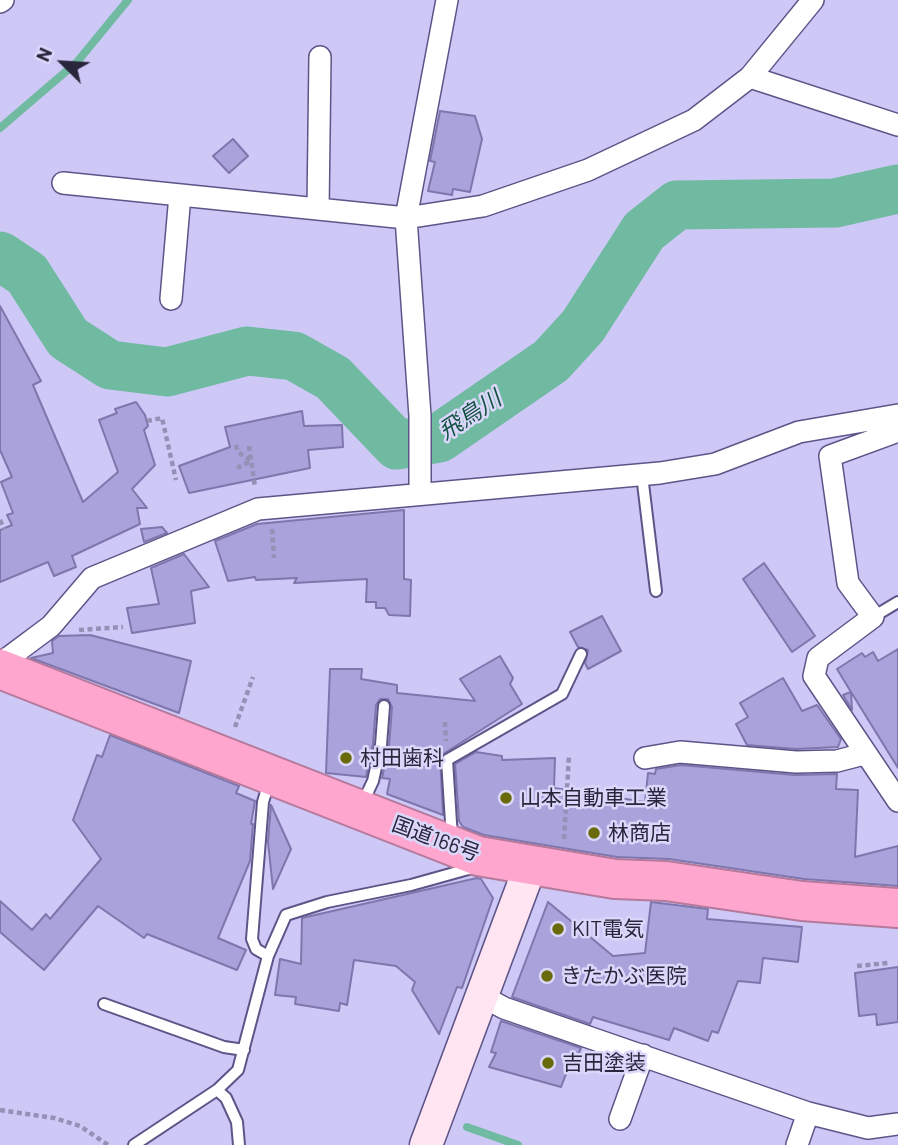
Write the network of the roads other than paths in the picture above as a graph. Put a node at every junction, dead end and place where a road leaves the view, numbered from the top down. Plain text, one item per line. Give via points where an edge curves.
1 (447, 0) edge
2 (813, 0) edge
3 (320, 57) dead end
4 (750, 77) junction
5 (898, 125) edge
6 (63, 183) dead end
7 (180, 195) junction
8 (318, 209) junction
9 (406, 218) junction
10 (172, 299) dead end
11 (898, 415) edge
12 (898, 431) edge
13 (642, 475) junction
14 (420, 493) junction
15 (656, 591) dead end
16 (898, 602) edge
17 (873, 617) junction
18 (581, 654) dead end
19 (0, 666) edge
20 (384, 706) dead end
21 (864, 754) junction
22 (645, 758) dead end
23 (271, 776) junction
24 (898, 801) edge
25 (360, 810) junction
26 (465, 852) junction
27 (546, 869) junction
28 (898, 908) edge
29 (268, 956) junction
30 (482, 996) junction
31 (104, 1004) dead end
32 (244, 1050) junction
33 (643, 1055) junction
34 (217, 1090) junction
35 (808, 1113) junction
36 (620, 1119) dead end
37 (898, 1124) edge
38 (134, 1145) edge
39 (239, 1145) edge
40 (426, 1145) edge
41 (797, 1145) edge

1 - 9 street
2 - 4 street
3 - 8 street
4 - 5 street
4 - 9 street via 694,120 588,170 483,206
6 - 7 street
7 - 8 street
7 - 10 street
8 - 9 street
9 - 14 street via 420,416
11 - 13 street via 799,432 715,464
12 - 17 street via 830,457 848,583
13 - 14 street
13 - 15 lane
14 - 19 street via 257,509 92,578 51,626
16 - 17 lane
17 - 21 street via 818,658 814,676
18 - 26 lane via 562,694 447,760
19 - 23 highway, 国道166号
20 - 25 lane via 382,745
21 - 22 street via 837,761 680,752
21 - 24 street
23 - 25 highway, 国道166号
23 - 29 lane via 263,802 252,939 256,949
25 - 26 highway, 国道166号
26 - 27 highway, 国道166号
26 - 29 lane via 472,868 286,915
27 - 28 highway, 国道166号 via 802,901
27 - 30 street
29 - 32 lane
30 - 33 street via 504,1008
30 - 40 street
31 - 32 lane
32 - 34 lane via 238,1070
33 - 35 street
33 - 36 street
34 - 38 lane
34 - 39 lane via 237,1122
35 - 37 street via 868,1128
35 - 41 street

